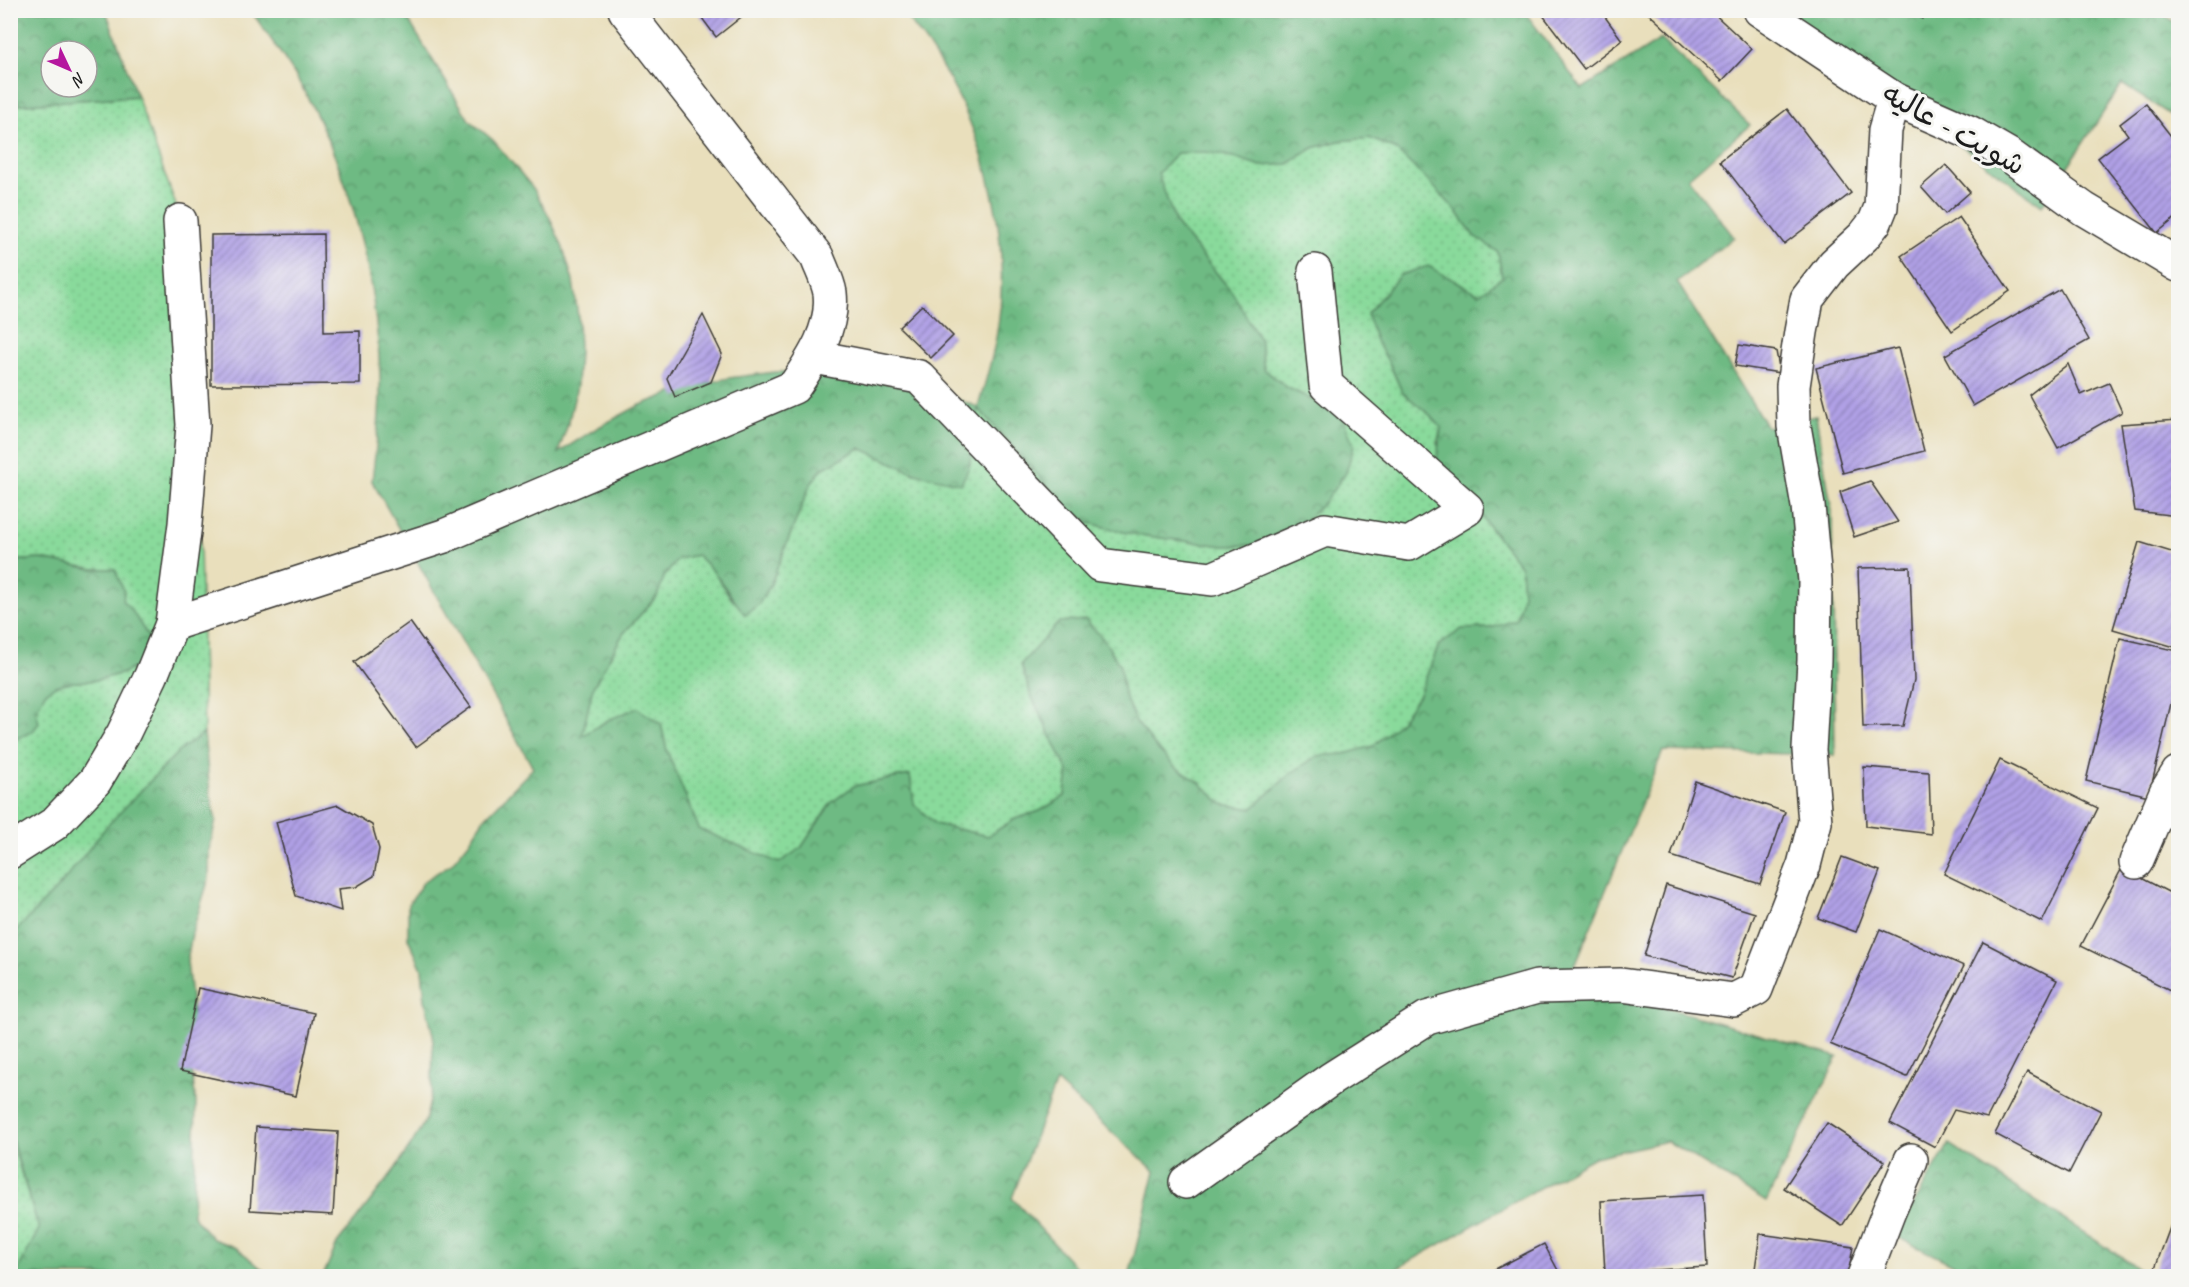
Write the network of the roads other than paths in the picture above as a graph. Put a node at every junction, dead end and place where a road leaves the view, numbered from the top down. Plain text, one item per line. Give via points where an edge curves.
1 (625, 10) edge
2 (1761, 10) edge
3 (1894, 99) junction
4 (180, 221) dead end
5 (2178, 265) edge
6 (1315, 271) dead end
7 (815, 357) junction
8 (172, 624) junction
9 (2178, 773) edge
10 (10, 852) edge
11 (2136, 862) dead end
12 (1911, 1160) dead end
13 (1186, 1182) dead end
14 (1864, 1276) edge

1 - 7 street via 817,257 830,291 829,320
2 - 3 street, شويت - عاليه
3 - 5 street, شويت - عاليه via 1971,133 2009,155 2084,209
3 - 13 street via 1886,130 1881,207 1864,236 1834,264 1807,299 1801,332 1793,386 1794,426 1808,506 1815,581 1809,750 1815,822 1804,865 1756,989 1734,1000 1621,985 1537,987 1427,1018 1331,1079
4 - 8 street via 193,425
6 - 7 street via 1326,385 1467,509 1408,544 1325,530 1212,579 1100,565 919,377
7 - 8 street via 794,387 444,536
8 - 10 street via 123,734 94,781 54,824
9 - 11 street
12 - 14 street

